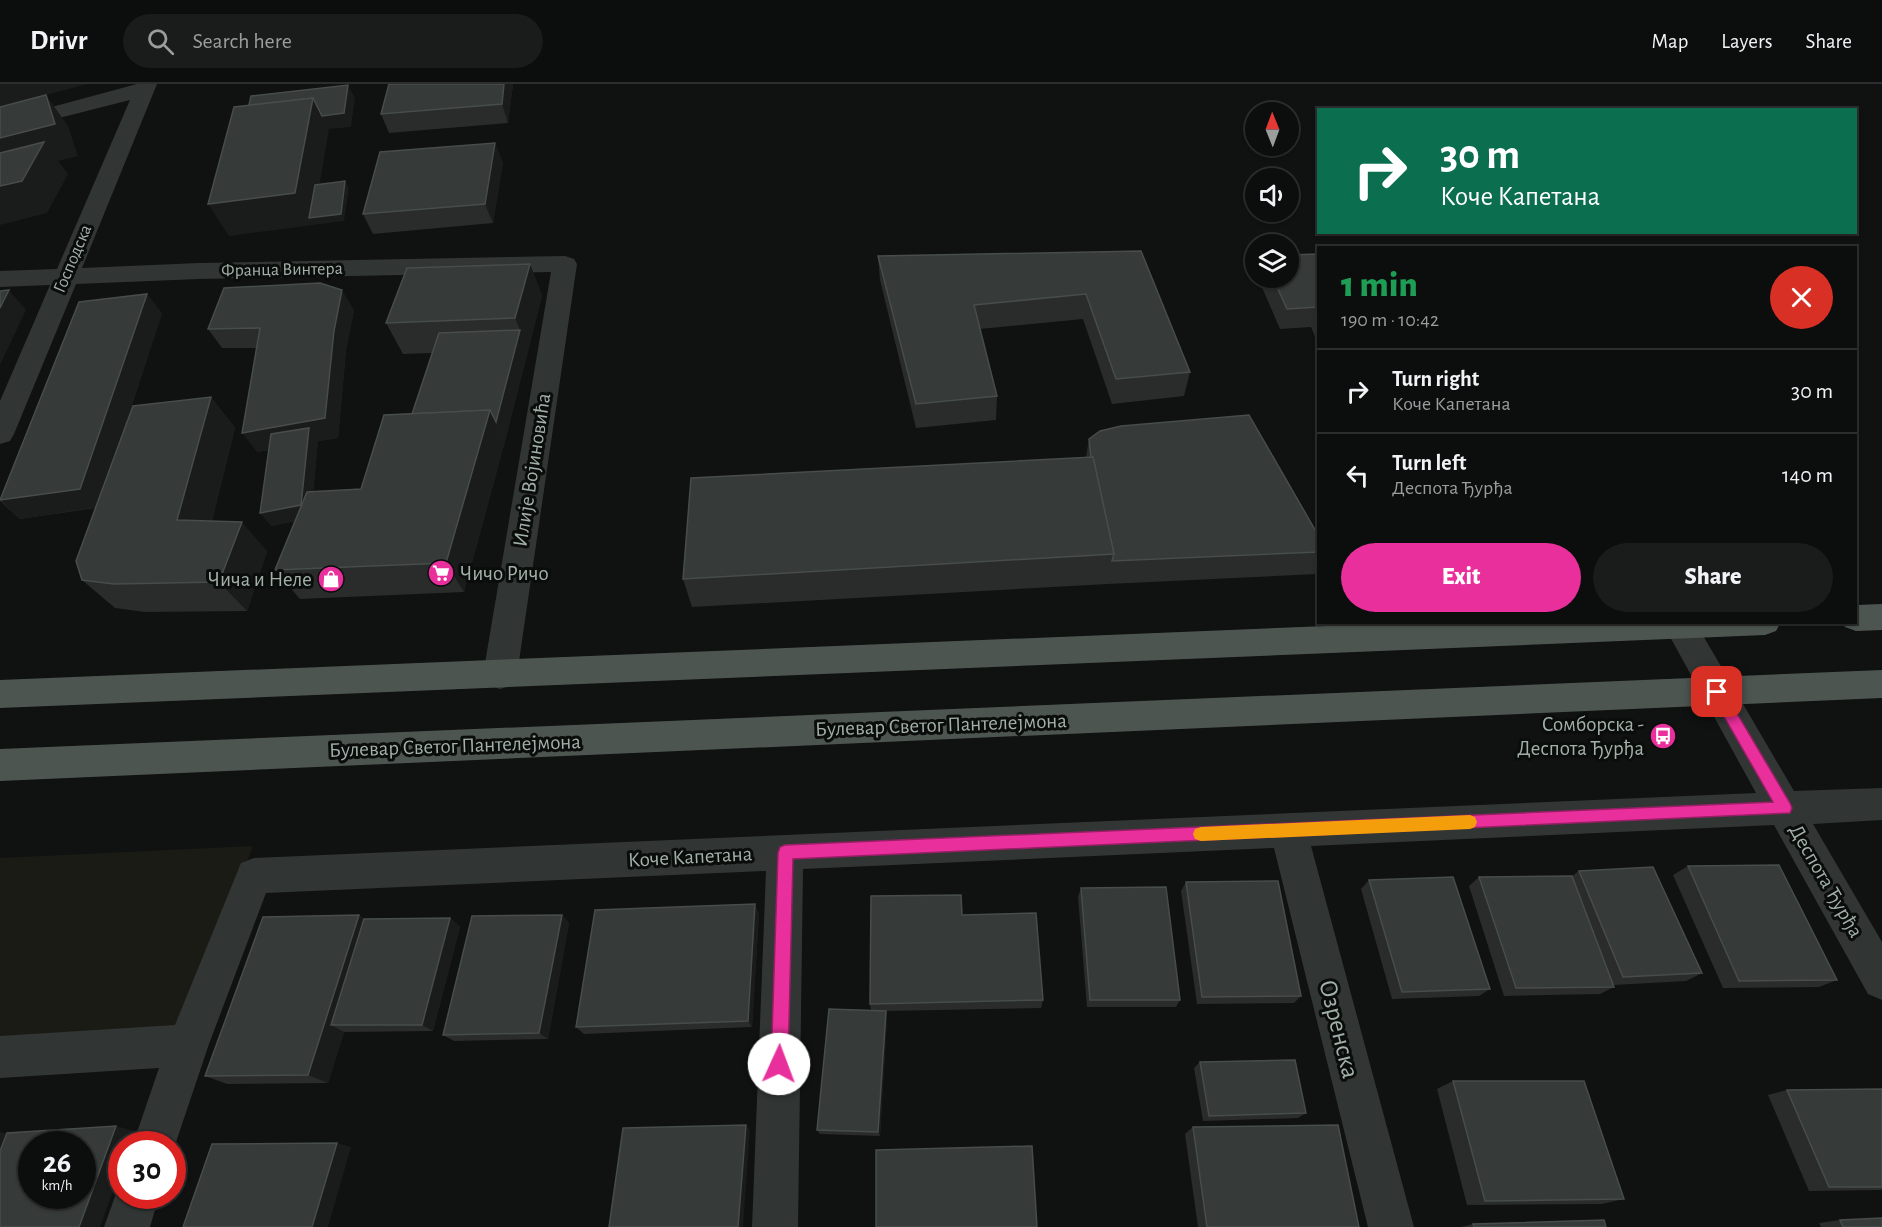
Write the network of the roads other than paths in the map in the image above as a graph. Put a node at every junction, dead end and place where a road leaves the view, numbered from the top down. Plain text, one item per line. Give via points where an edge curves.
1 (146, 87) edge
2 (0, 127) edge
3 (565, 264) joint
4 (65, 277) junction
5 (0, 279) edge
6 (0, 434) edge
7 (1882, 617) edge
8 (1857, 618) edge
9 (1722, 624) edge
10 (1680, 626) junction
11 (500, 675) junction
12 (1882, 684) edge
13 (1717, 692) junction
14 (0, 694) edge
15 (0, 765) edge
16 (1882, 804) edge
17 (1785, 808) junction
18 (1288, 830) junction
19 (785, 853) junction
20 (1882, 980) edge
21 (178, 1046) dead end
22 (0, 1057) edge
23 (158, 1131) edge
24 (133, 1209) edge
25 (127, 1227) edge
26 (775, 1227) edge
27 (1390, 1227) edge

1 - 2 street
1 - 4 street, Господска
3 - 4 street, Франца Винтера
3 - 11 street, Илије Војиновића
4 - 5 street, Франца Винтера
4 - 6 street, Господска
7 - 8 main road
9 - 10 main road
10 - 11 main road
10 - 13 street, Деспота Ђурђа
11 - 14 main road
12 - 13 main road, Булевар Светог Пантелејмона
13 - 15 main road, Булевар Светог Пантелејмона
13 - 17 street, Деспота Ђурђа
16 - 17 street, Коче Капетана
17 - 18 street, Коче Капетана
17 - 20 street, Деспота Ђурђа
18 - 19 street, Коче Капетана
18 - 27 street, Озренска
19 - 23 street, Коче Капетана via 254,876
19 - 26 street
21 - 22 street
24 - 25 street

